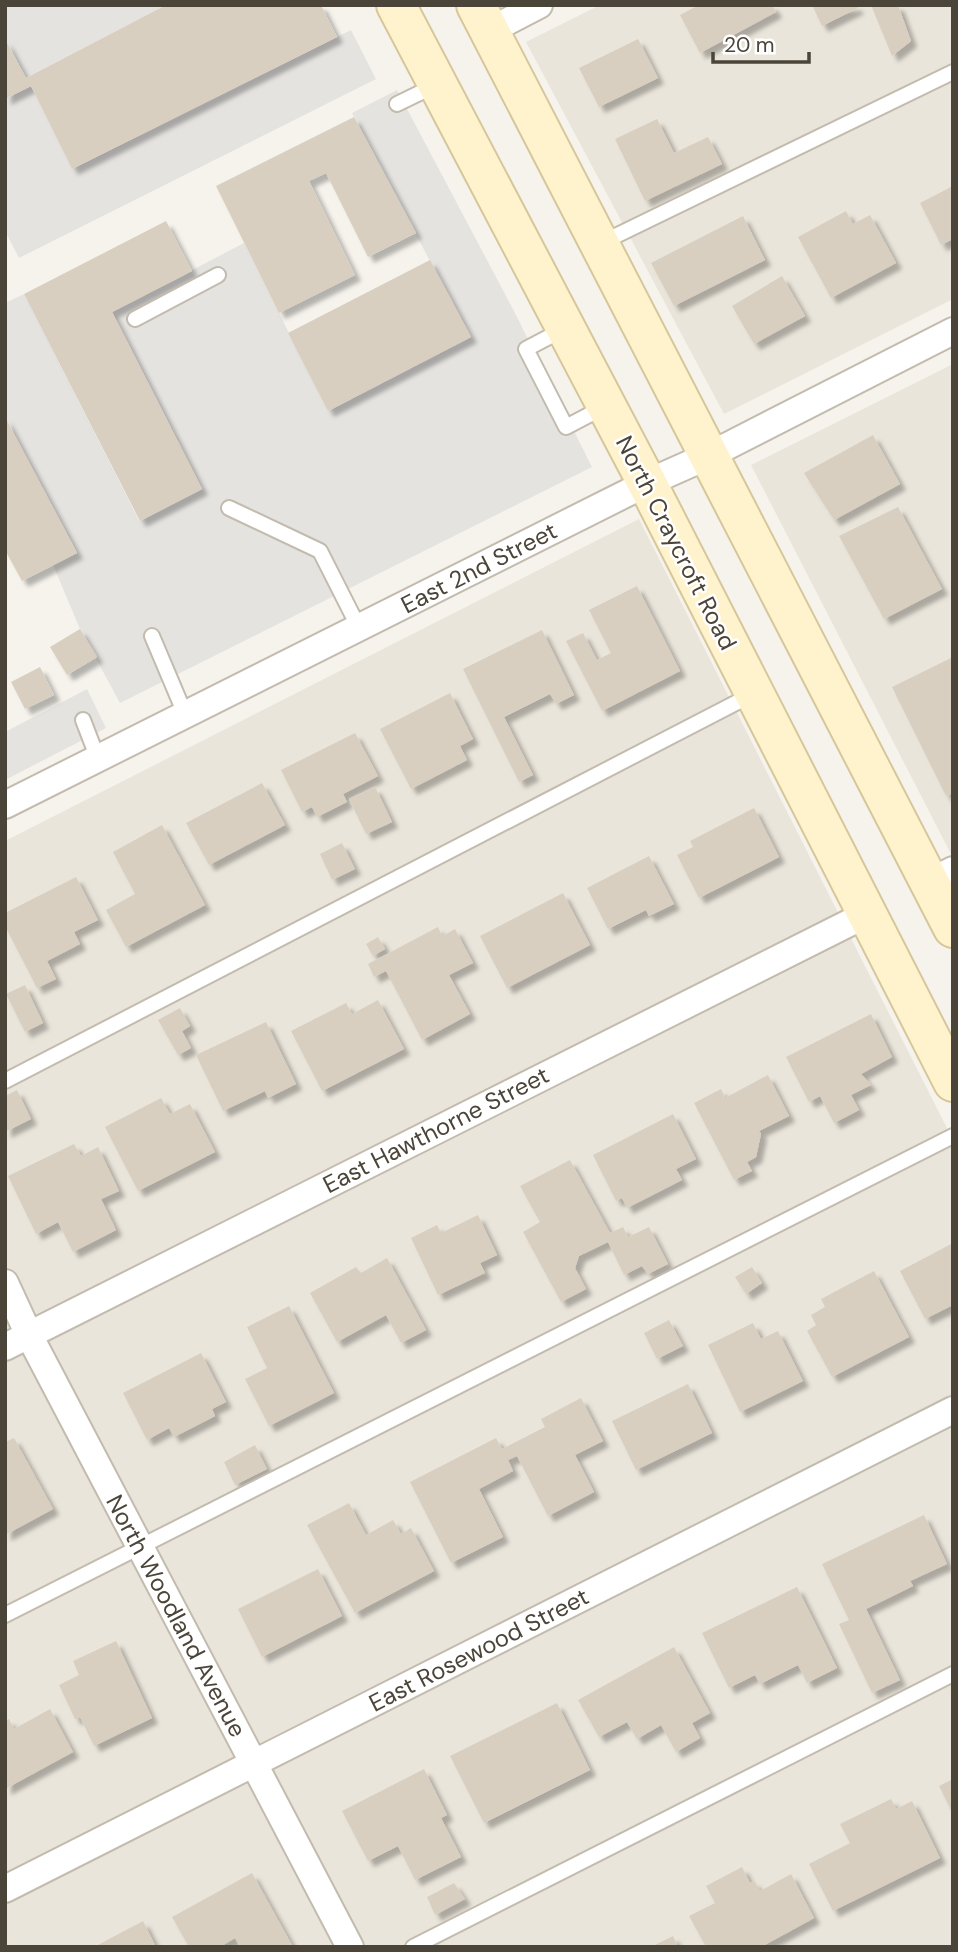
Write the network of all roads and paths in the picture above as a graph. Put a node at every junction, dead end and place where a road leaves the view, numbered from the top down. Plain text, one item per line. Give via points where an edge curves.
1 (396, 5) edge
2 (539, 5) edge
3 (483, 18) edge
4 (953, 72) edge
5 (438, 84) junction
6 (397, 103) dead end
7 (600, 244) junction
8 (218, 275) dead end
9 (135, 319) dead end
10 (565, 329) junction
11 (953, 331) edge
12 (606, 406) junction
13 (710, 456) junction
14 (648, 483) junction
15 (229, 508) dead end
16 (359, 628) junction
17 (152, 636) dead end
18 (754, 694) junction
19 (185, 714) junction
20 (83, 720) dead end
21 (98, 759) junction
22 (5, 805) edge
23 (941, 876) edge
24 (867, 914) junction
25 (953, 928) edge
26 (5, 1081) edge
27 (953, 1082) edge
28 (953, 1136) edge
29 (5, 1283) edge
30 (29, 1335) junction
31 (5, 1347) edge
32 (953, 1410) edge
33 (140, 1547) junction
34 (5, 1615) edge
35 (953, 1674) edge
36 (254, 1764) junction
37 (5, 1889) edge
38 (350, 1947) edge
39 (413, 1947) edge

1 - 5 main road, North Craycroft Road
2 - 3 street
3 - 7 main road
4 - 7 lane
5 - 6 lane
5 - 10 main road, North Craycroft Road
7 - 13 main road
8 - 9 lane
10 - 12 main road, North Craycroft Road
10 - 12 lane via 526,349 566,426
11 - 13 street, East 2nd Street
12 - 14 main road, North Craycroft Road
13 - 14 street, East 2nd Street
13 - 23 main road
14 - 16 street, East 2nd Street
14 - 18 main road, North Craycroft Road
15 - 16 lane via 320,551
16 - 19 street, East 2nd Street
17 - 19 lane
18 - 24 main road, North Craycroft Road
18 - 26 lane
19 - 21 street, East 2nd Street
20 - 21 lane
21 - 22 street, East 2nd Street
23 - 25 main road
24 - 27 main road, North Craycroft Road
24 - 30 street, East Hawthorne Street
28 - 33 lane
29 - 30 street, North Woodland Avenue
30 - 31 street, East Hawthorne Street
30 - 33 street, North Woodland Avenue
32 - 36 street, East Rosewood Street
33 - 34 lane
33 - 36 street, North Woodland Avenue
35 - 39 lane
36 - 37 street, East Rosewood Street
36 - 38 street, North Woodland Avenue

